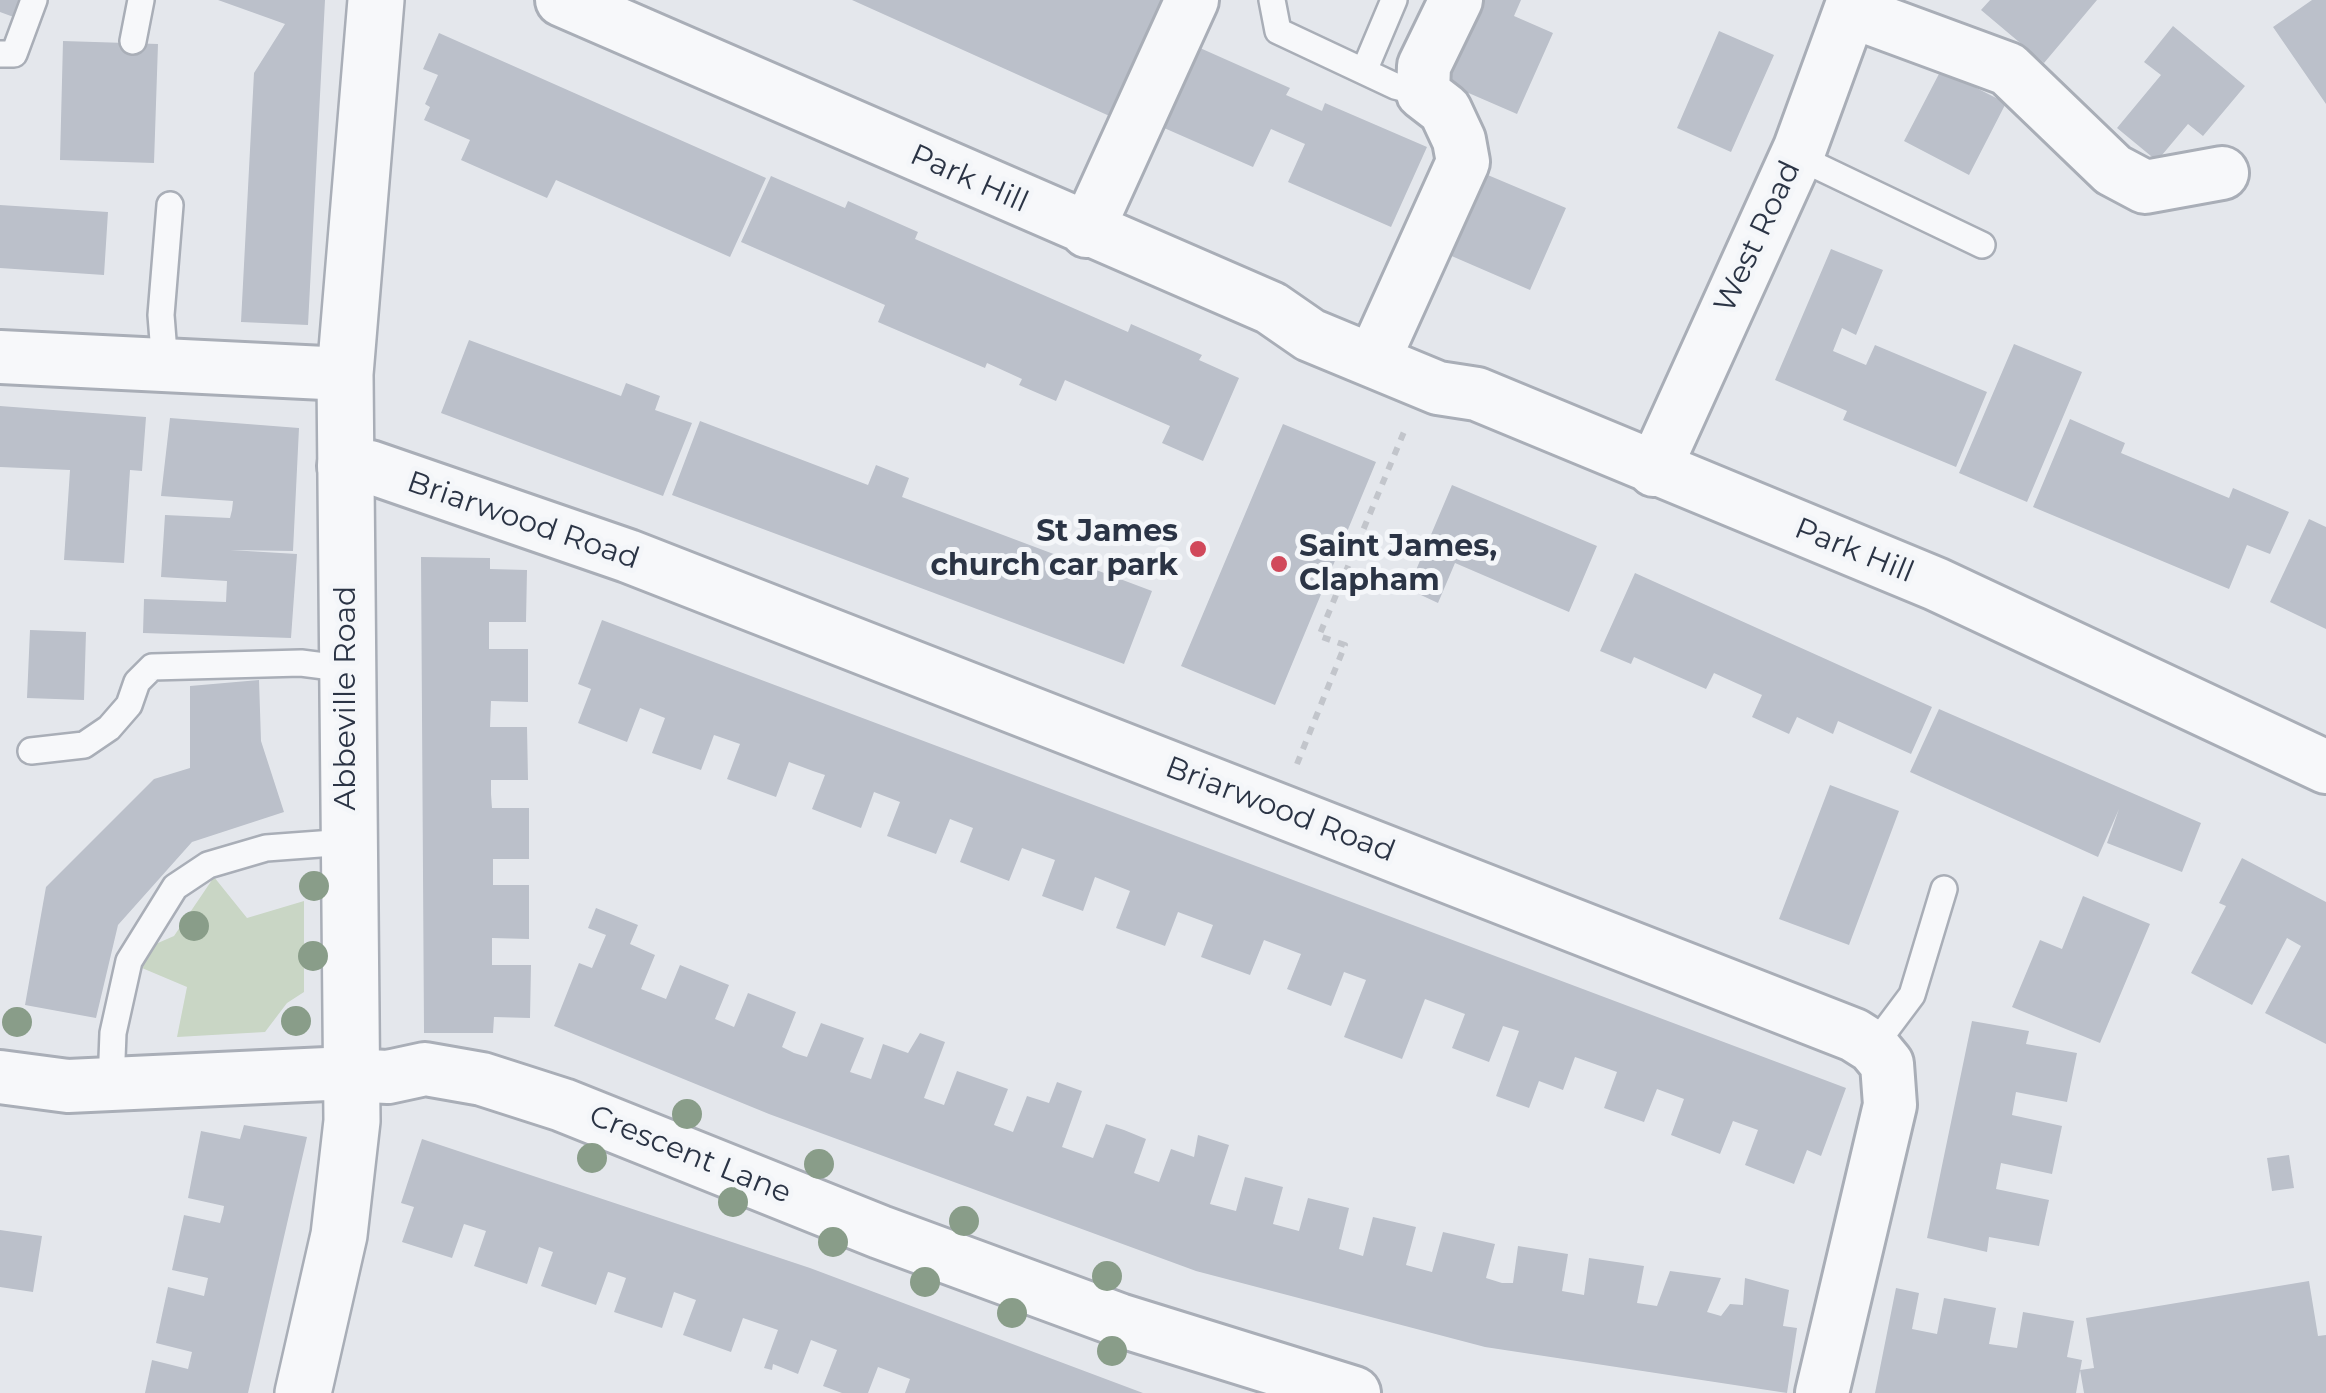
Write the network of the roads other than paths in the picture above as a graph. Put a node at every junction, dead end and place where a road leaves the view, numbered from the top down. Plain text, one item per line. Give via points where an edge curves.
1 (34, 0) edge
2 (141, 0) edge
3 (376, 0) edge
4 (562, 0) edge
5 (1192, 0) edge
6 (1272, 0) edge
7 (1394, 0) edge
8 (1456, 0) edge
9 (1852, 5) edge
10 (633, 14) edge
11 (134, 41) dead end
12 (0, 54) edge
13 (1364, 71) junction
14 (1423, 92) junction
15 (1796, 156) junction
16 (2222, 174) dead end
17 (170, 205) dead end
18 (1087, 231) junction
19 (1982, 246) dead end
20 (0, 357) edge
21 (1373, 361) junction
22 (165, 366) junction
23 (344, 374) junction
24 (344, 466) junction
25 (1654, 470) junction
26 (348, 669) junction
27 (31, 751) dead end
28 (2326, 767) edge
29 (347, 842) junction
30 (1944, 889) dead end
31 (1874, 1047) junction
32 (351, 1074) junction
33 (0, 1078) edge
34 (112, 1084) junction
35 (303, 1393) edge
36 (1354, 1393) edge
37 (1822, 1393) edge

1 - 12 lane via 14,54
2 - 11 lane
3 - 23 street, Abbeville Road
4 - 10 street, Park Hill
5 - 18 street
6 - 13 lane via 1278,31
7 - 13 lane
8 - 14 street via 1424,66
9 - 15 street, West Road
9 - 16 street via 2008,69 2113,170 2145,186
10 - 18 street, Park Hill
13 - 14 lane
14 - 21 street via 1445,110 1463,162
15 - 19 lane
15 - 25 street, West Road
17 - 22 lane
18 - 21 street, Park Hill via 1270,308
20 - 22 street
21 - 25 street, Park Hill via 1438,388 1476,394
22 - 23 street
23 - 24 street, Abbeville Road
24 - 26 street, Abbeville Road
24 - 31 street, Briarwood Road via 370,467 628,556
25 - 28 street, Park Hill via 1936,584
26 - 27 lane via 301,662 152,668 109,728 84,744
26 - 29 street, Abbeville Road
29 - 32 street, Abbeville Road
29 - 34 lane via 266,848 208,866 175,887 128,961
30 - 31 lane via 1912,995
31 - 37 street via 1887,1064 1890,1105
32 - 34 street, Crescent Lane
32 - 35 street, Abbeville Road via 348,1176
32 - 36 street, Crescent Lane via 388,1077 425,1069 482,1079 1119,1320
33 - 34 street, Crescent Lane

